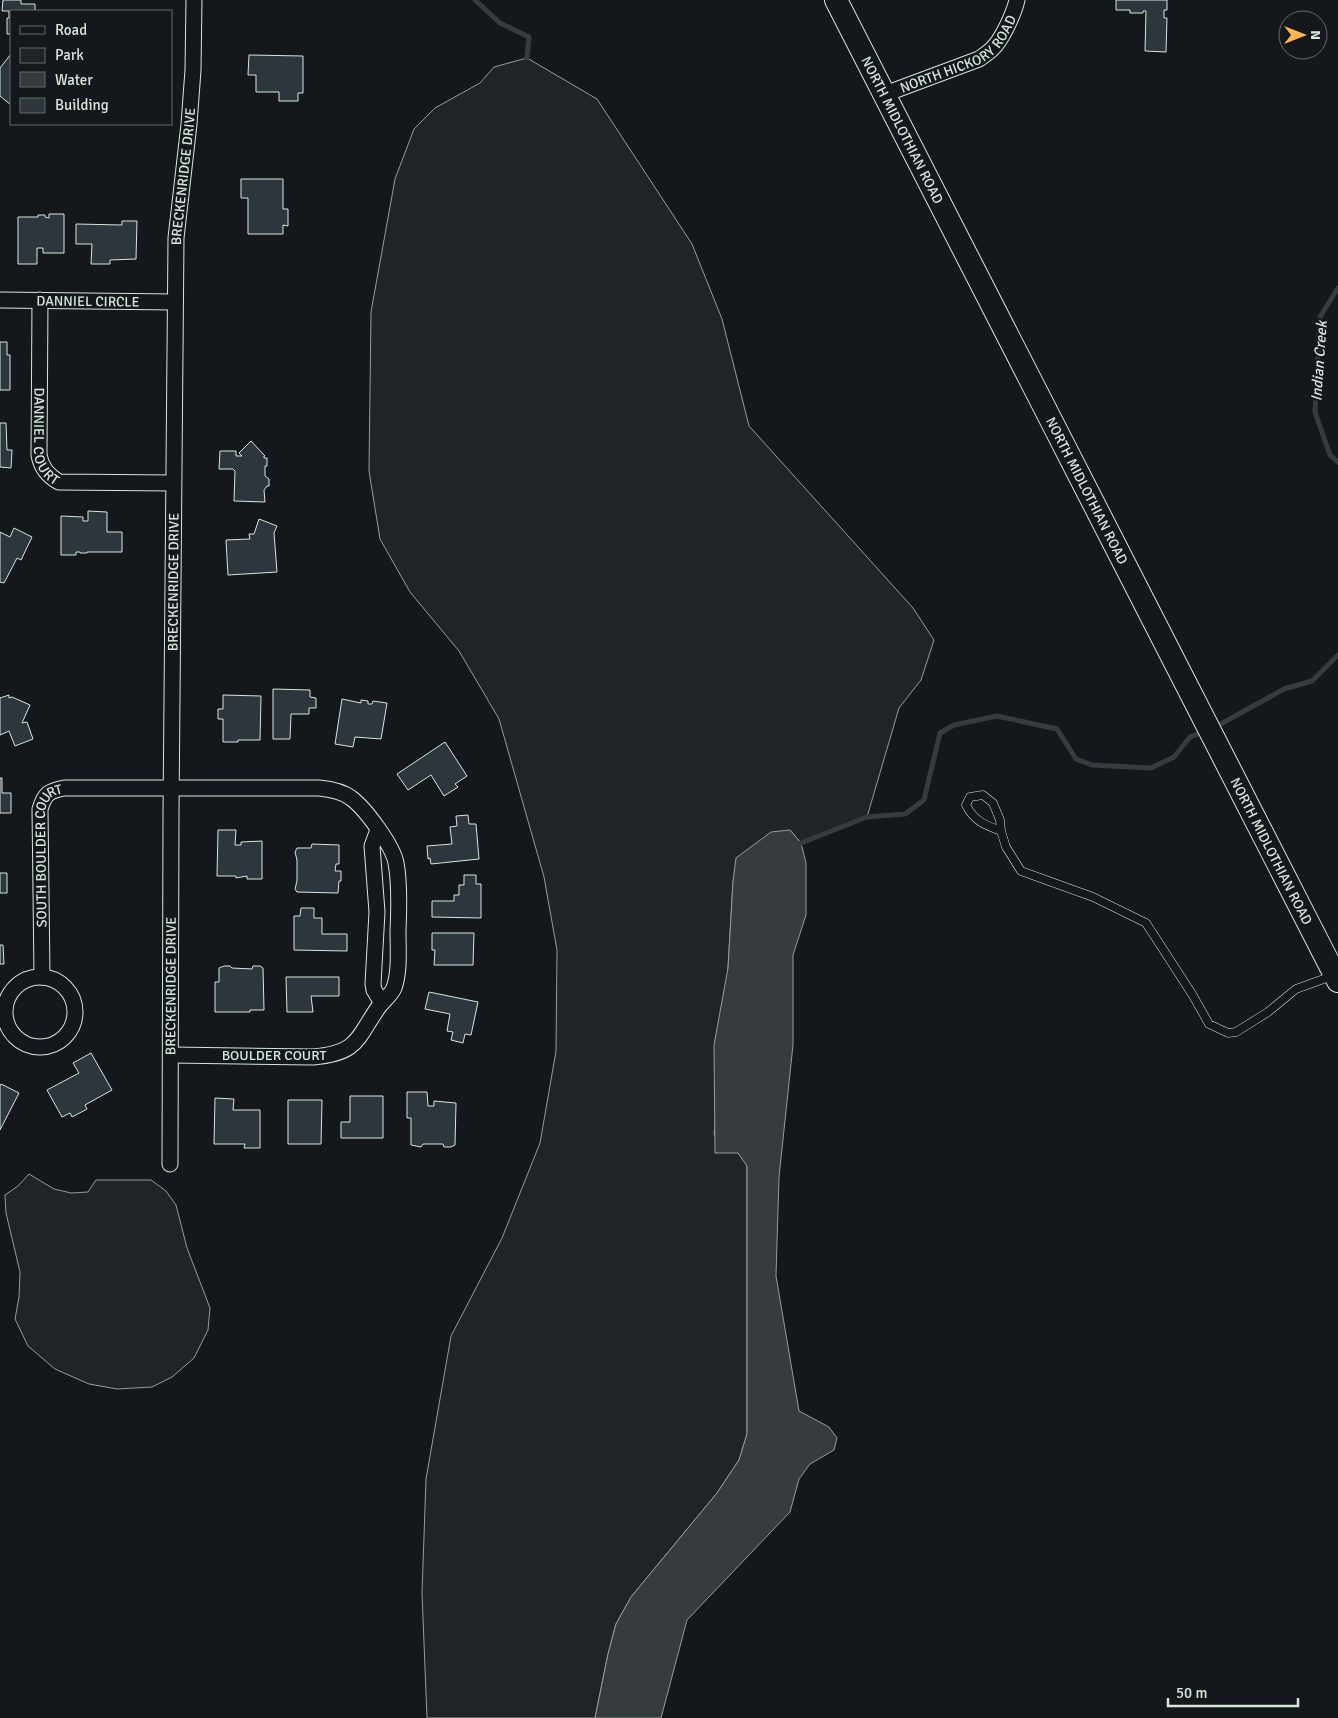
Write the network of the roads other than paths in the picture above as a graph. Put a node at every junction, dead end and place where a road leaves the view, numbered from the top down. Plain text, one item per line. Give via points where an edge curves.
1 (194, 0) edge
2 (836, 0) edge
3 (1017, 0) edge
4 (885, 94) junction
5 (0, 300) edge
6 (40, 300) junction
7 (175, 302) junction
8 (173, 483) junction
9 (171, 788) junction
10 (378, 830) junction
11 (1001, 831) junction
12 (42, 976) junction
13 (1337, 976) edge
14 (382, 1003) junction
15 (172, 1055) junction
16 (170, 1164) dead end

1 - 7 street, BRECKENRIDGE DRIVE via 192,84 176,238
2 - 4 main road, NORTH MIDLOTHIAN ROAD
3 - 4 street, NORTH HICKORY ROAD via 1000,40 979,59
4 - 13 main road, NORTH MIDLOTHIAN ROAD
5 - 6 street, DANNIEL CIRCLE
6 - 7 street, DANNIEL CIRCLE
6 - 8 street, DANNIEL COURT via 39,455 40,463 50,477 59,482
7 - 8 street, BRECKENRIDGE DRIVE
8 - 9 street, BRECKENRIDGE DRIVE
9 - 10 street, BOULDER COURT via 335,790 351,798
9 - 12 street, SOUTH BOULDER COURT via 64,788 46,795 40,809
9 - 15 street, BRECKENRIDGE DRIVE
10 - 14 street via 372,846 378,912 374,990
10 - 14 street, BOULDER COURT via 392,849 396,863 398,909 396,977 394,988
11 - 11 lane via 993,803 983,795 970,797 966,805 971,815
11 - 13 lane via 1006,847 1022,871 1093,897 1146,923 1209,1024 1228,1033 1236,1032 1268,1012 1296,989
12 - 12 street via 28,978 14,987 4,1010 12,1035 29,1046 50,1046 59,1042 72,1026 74,1017 72,997 66,988
14 - 15 street, BOULDER COURT via 354,1045 334,1055
15 - 16 street, BRECKENRIDGE DRIVE

